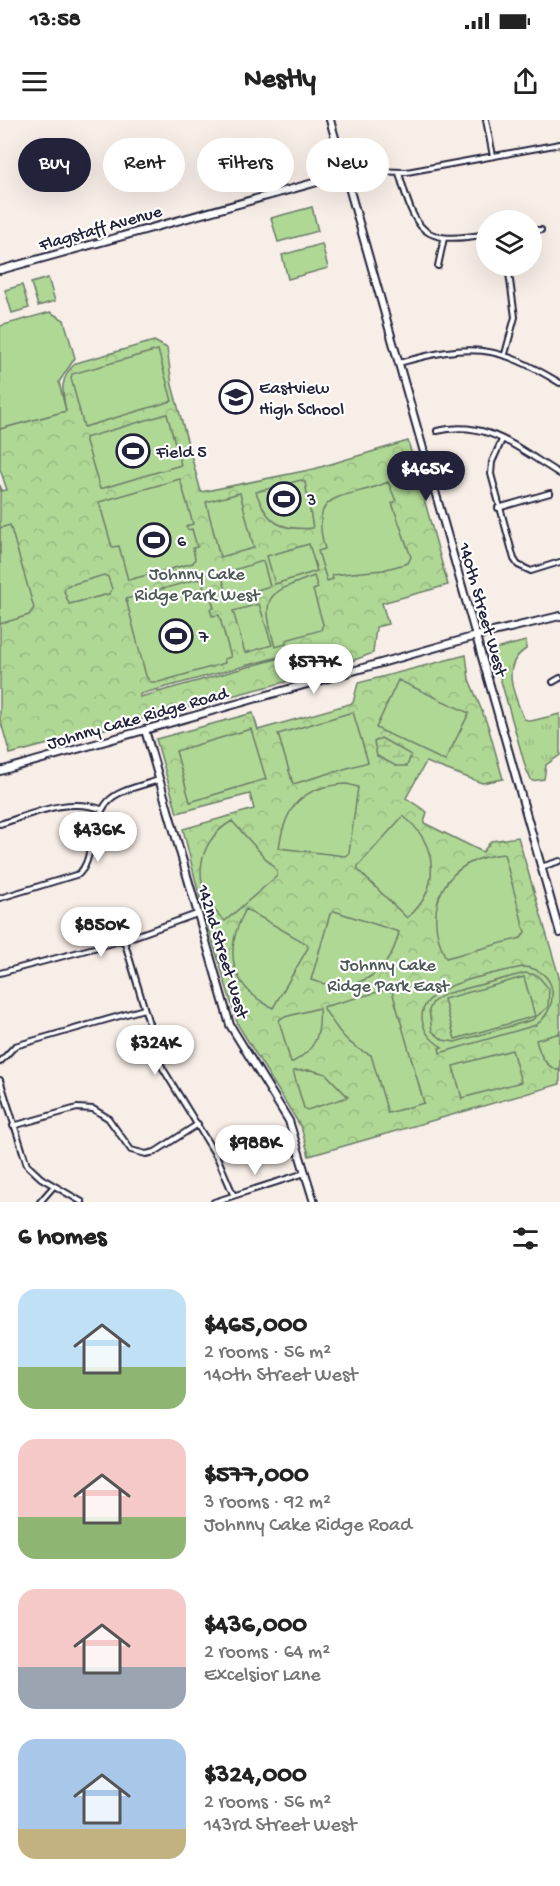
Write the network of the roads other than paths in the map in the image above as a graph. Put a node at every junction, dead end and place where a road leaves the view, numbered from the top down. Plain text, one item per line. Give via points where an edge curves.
1 (330, 120) edge
2 (486, 120) edge
3 (335, 138) edge
4 (560, 144) edge
5 (493, 156) junction
6 (389, 172) edge
7 (399, 173) junction
8 (306, 185) edge
9 (351, 192) edge
10 (476, 235) edge
11 (444, 238) junction
12 (438, 266) dead end
13 (0, 270) edge
14 (509, 276) edge
15 (505, 354) junction
16 (398, 363) junction
17 (560, 383) edge
18 (437, 431) dead end
19 (502, 440) junction
20 (560, 474) edge
21 (550, 493) dead end
22 (498, 508) junction
23 (560, 562) edge
24 (560, 616) edge
25 (476, 636) junction
26 (560, 678) edge
27 (553, 682) dead end
28 (145, 730) junction
29 (0, 771) edge
30 (159, 780) junction
31 (101, 809) junction
32 (0, 824) edge
33 (560, 861) edge
34 (541, 867) junction
35 (0, 898) edge
36 (197, 914) junction
37 (560, 933) edge
38 (124, 940) junction
39 (0, 973) edge
40 (144, 1009) junction
41 (0, 1062) edge
42 (0, 1080) edge
43 (198, 1124) junction
44 (14, 1126) junction
45 (305, 1172) junction
46 (54, 1186) junction
47 (233, 1194) junction
48 (40, 1202) edge
49 (82, 1202) edge
50 (214, 1202) edge
51 (314, 1202) edge

1 - 3 street, 140th Street West
2 - 5 street
4 - 5 street
5 - 7 street
6 - 7 street
7 - 11 street via 407,205 416,221 428,232
8 - 13 street, Flagstaff Avenue
9 - 16 street, 140th Street West
10 - 11 street
11 - 12 street
14 - 15 street via 515,317
15 - 16 street via 458,349
15 - 17 street
16 - 25 street, 140th Street West
18 - 19 street via 457,426 477,428
19 - 20 street
19 - 22 street via 491,474
21 - 22 street
22 - 23 street via 518,565 531,571
24 - 25 street, Johnny Cake Ridge Road
25 - 28 street, Johnny Cake Ridge Road
25 - 34 street, 140th Street West
26 - 27 street
28 - 29 street, Johnny Cake Ridge Road
28 - 30 street, 142nd Street West
30 - 31 street via 118,792
30 - 36 street, 142nd Street West
31 - 32 street via 68,805
31 - 35 street via 87,861 79,874
33 - 34 street
34 - 37 street, 140th Street West
36 - 38 street
36 - 45 street, 142nd Street West via 230,1025 289,1121
38 - 39 street
38 - 40 street
40 - 41 street via 15,1046
40 - 43 street via 162,1067
42 - 44 street
43 - 44 street via 146,1155 131,1150 108,1118 93,1109 82,1107
43 - 47 street
44 - 46 street via 27,1165
45 - 47 street
45 - 51 street, 142nd Street West
46 - 48 street
46 - 49 street
47 - 50 street

